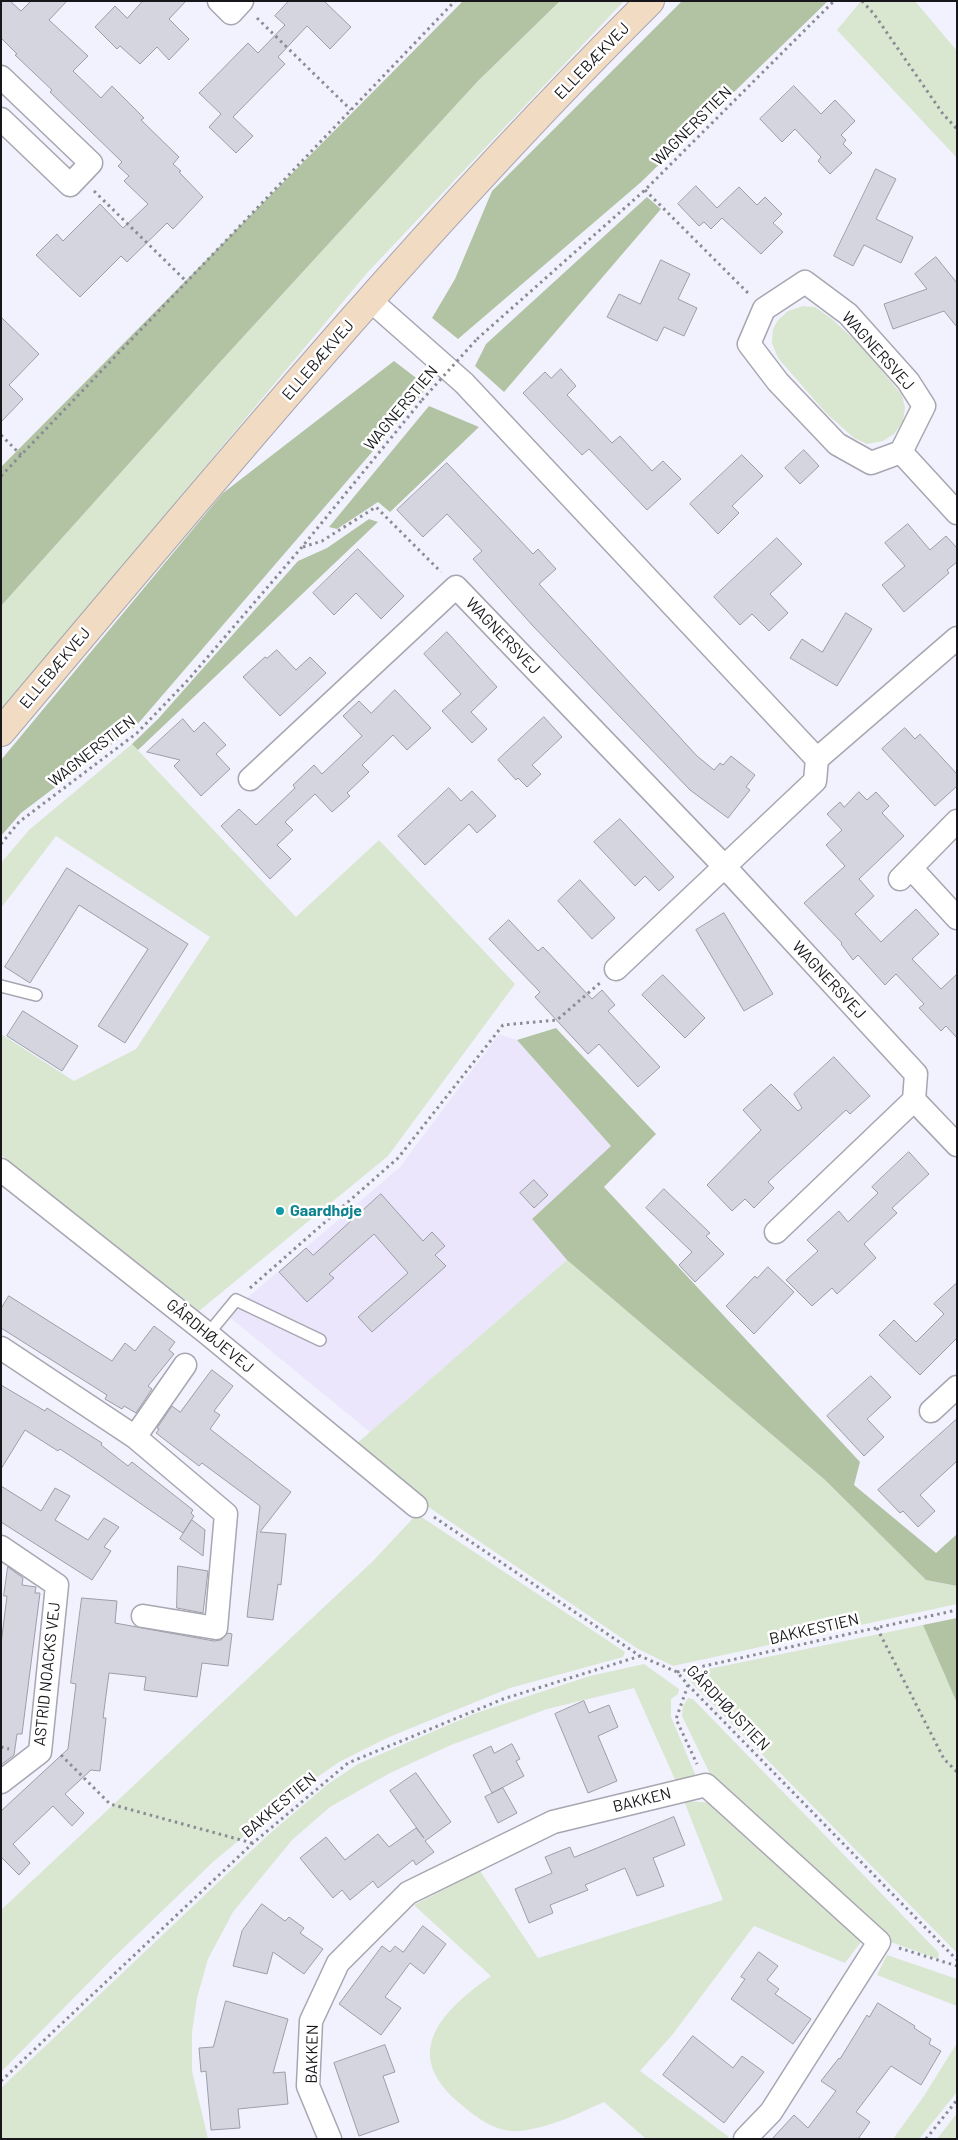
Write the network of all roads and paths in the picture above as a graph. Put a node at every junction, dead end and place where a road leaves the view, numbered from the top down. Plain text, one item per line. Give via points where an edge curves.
1 (219, 1) edge
2 (455, 1) edge
3 (650, 1) edge
4 (834, 1) edge
5 (862, 1) edge
6 (241, 2) edge
7 (1, 77) edge
8 (351, 110) junction
9 (1, 119) edge
10 (957, 128) edge
11 (79, 176) junction
12 (645, 190) junction
13 (187, 282) junction
14 (370, 300) junction
15 (764, 309) junction
16 (1, 435) edge
17 (901, 452) junction
18 (21, 455) junction
19 (1, 476) edge
20 (957, 513) edge
21 (302, 547) junction
22 (456, 587) junction
23 (957, 638) edge
24 (1, 732) edge
25 (817, 759) junction
26 (250, 779) dead end
27 (957, 821) edge
28 (1, 844) edge
29 (725, 866) junction
30 (957, 918) edge
31 (616, 968) joint
32 (1, 986) edge
33 (36, 995) dead end
34 (914, 1100) junction
35 (957, 1145) edge
36 (1, 1170) edge
37 (776, 1232) dead end
38 (236, 1300) junction
39 (208, 1334) junction
40 (320, 1340) dead end
41 (1, 1348) edge
42 (185, 1365) dead end
43 (957, 1387) edge
44 (931, 1411) dead end
45 (135, 1437) junction
46 (416, 1506) joint
47 (1, 1548) edge
48 (957, 1610) edge
49 (143, 1616) dead end
50 (877, 1628) junction
51 (640, 1656) junction
52 (677, 1672) junction
53 (688, 1685) junction
54 (1, 1747) edge
55 (40, 1752) junction
56 (957, 1772) edge
57 (1, 1782) edge
58 (706, 1785) junction
59 (253, 1843) junction
60 (879, 1942) junction
61 (957, 1960) edge
62 (957, 1966) edge
63 (1, 2081) edge
64 (957, 2100) edge
65 (330, 2139) edge
66 (745, 2139) edge
67 (926, 2139) edge

1 - 6 street via 231,13
2 - 8 path
3 - 14 street, ELLEBÆKVEJ
4 - 12 path, WAGNERSTIEN
5 - 10 path via 943,114
6 - 8 path
7 - 11 street via 91,163
8 - 13 path
9 - 11 street via 70,185
11 - 13 path
12 - 15 path
12 - 21 path, WAGNERSTIEN, bridge via 477,339 422,400
13 - 18 path
14 - 24 street, ELLEBÆKVEJ
14 - 25 street via 464,383
15 - 17 street via 749,344 778,382 837,444 871,463
15 - 17 street, WAGNERSVEJ via 804,282 848,314 908,381 924,406
16 - 18 path
17 - 20 street
18 - 19 path
21 - 22 path via 322,541 376,507
21 - 28 path, WAGNERSTIEN via 188,680 137,733 20,822
22 - 26 street, WAGNERSVEJ
22 - 29 street, WAGNERSVEJ
23 - 25 street
25 - 29 street via 814,781
27 - 30 street via 905,874
29 - 31 street
29 - 34 street, WAGNERSVEJ via 916,1074
31 - 38 path via 557,1020 503,1025 398,1158
32 - 33 lane
34 - 35 street
34 - 37 street
36 - 39 street, GÅRDHØJEVEJ
38 - 39 lane
38 - 40 lane
39 - 46 street, GÅRDHØJEVEJ
41 - 45 street
42 - 45 street
43 - 44 street
45 - 49 street via 226,1514 216,1628
46 - 51 path, GÅRDHØJSTIEN
47 - 55 street, ASTRID NOACKS VEJ via 57,1585
48 - 50 path, BAKKESTIEN
50 - 52 path, BAKKESTIEN
50 - 56 path via 944,1759
51 - 52 path, GÅRDHØJSTIEN
51 - 59 path, BAKKESTIEN via 503,1699 348,1763
52 - 53 path, GÅRDHØJSTIEN
53 - 58 path via 676,1719
53 - 61 path, GÅRDHØJSTIEN
54 - 55 path via 16,1752
55 - 57 street, ASTRID NOACKS VEJ
55 - 59 path via 59,1753 110,1804
58 - 60 street
58 - 65 street, BAKKEN via 553,1822 408,1893 338,1963 311,2021 308,2086
59 - 63 path, BAKKESTIEN
60 - 62 path
60 - 66 street via 771,2112
64 - 67 path

